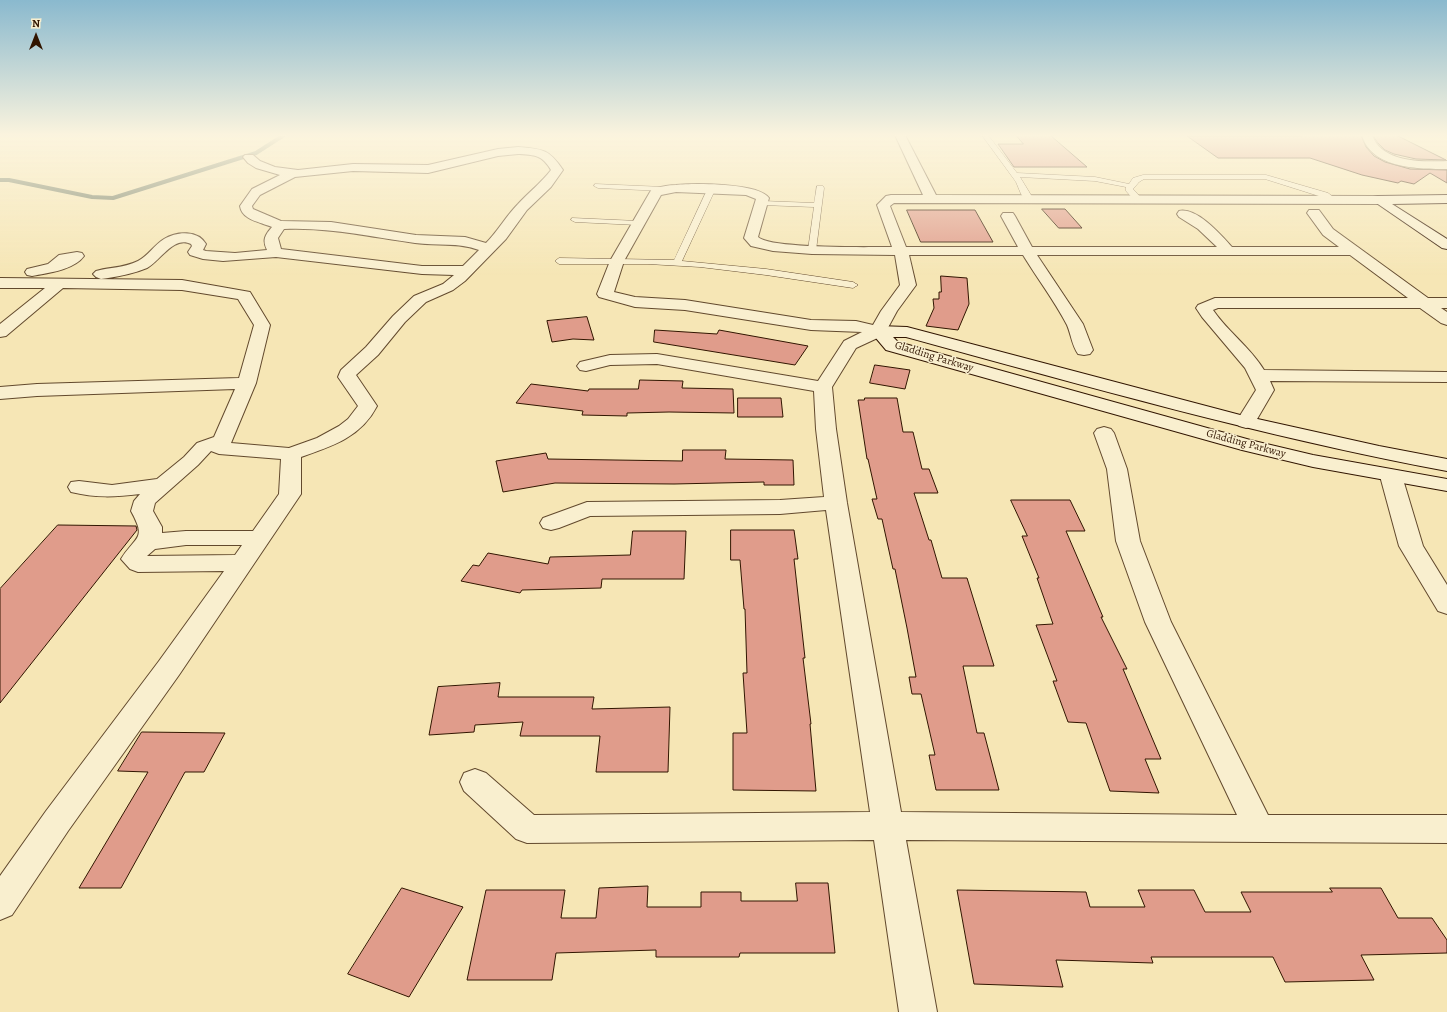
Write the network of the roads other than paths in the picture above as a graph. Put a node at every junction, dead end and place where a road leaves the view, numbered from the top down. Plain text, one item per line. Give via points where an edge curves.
1 (276, 182) edge
2 (549, 182) edge
3 (923, 182) edge
4 (1019, 182) edge
5 (1112, 182) edge
6 (1135, 182) edge
7 (1284, 182) edge
8 (598, 186) dead end
9 (1131, 186) junction
10 (820, 188) dead end
11 (664, 189) junction
12 (711, 190) junction
13 (1447, 199) edge
14 (932, 200) junction
15 (1030, 200) junction
16 (1139, 200) junction
17 (1333, 200) junction
18 (1378, 200) junction
19 (762, 203) junction
20 (817, 205) junction
21 (1314, 213) dead end
22 (1184, 214) dead end
23 (1008, 216) dead end
24 (575, 220) dead end
25 (638, 223) junction
26 (280, 225) junction
27 (1447, 245) edge
28 (488, 249) junction
29 (812, 250) junction
30 (901, 251) junction
31 (1028, 251) junction
32 (1228, 251) junction
33 (1355, 251) junction
34 (276, 252) junction
35 (559, 261) dead end
36 (617, 261) junction
37 (677, 263) junction
38 (467, 271) junction
39 (32, 272) junction
40 (0, 274) edge
41 (57, 275) junction
42 (0, 283) edge
43 (853, 285) dead end
44 (1424, 303) junction
45 (1447, 304) edge
46 (1447, 320) edge
47 (878, 331) junction
48 (0, 332) edge
49 (853, 336) junction
50 (1084, 350) dead end
51 (586, 366) dead end
52 (1259, 375) junction
53 (1447, 377) edge
54 (247, 383) junction
55 (823, 387) junction
56 (0, 393) edge
57 (1246, 422) junction
58 (1104, 433) dead end
59 (221, 442) junction
60 (291, 454) junction
61 (1447, 465) edge
62 (1447, 469) edge
63 (1391, 476) junction
64 (164, 485) junction
65 (1447, 485) edge
66 (79, 487) dead end
67 (836, 503) junction
68 (551, 523) dead end
69 (259, 538) junction
70 (148, 542) junction
71 (242, 563) junction
72 (1447, 605) edge
73 (475, 782) dead end
74 (889, 826) junction
75 (1259, 829) junction
76 (1447, 829) edge
77 (0, 904) edge
78 (918, 1012) edge

1 - 26 street via 256,192 246,206 247,211 253,215
2 - 28 street via 522,207
3 - 14 street
4 - 15 lane
5 - 9 lane
6 - 9 lane
7 - 17 lane
8 - 11 lane
9 - 16 lane via 1129,189
10 - 20 lane
11 - 12 street
11 - 25 street via 656,192
12 - 19 street via 747,191 763,198
12 - 37 lane
13 - 18 street
14 - 15 street
14 - 30 street via 891,199 883,205
15 - 16 street
16 - 17 street
17 - 18 street
18 - 27 street
19 - 20 lane
19 - 29 street via 751,238 756,243
20 - 29 lane
21 - 33 street via 1328,232
22 - 32 street via 1214,234
23 - 31 street
24 - 25 lane
25 - 36 street
26 - 28 street via 311,225 431,240 464,240
26 - 34 street via 270,238
28 - 38 street
29 - 30 street
30 - 31 street
30 - 47 street via 908,285
31 - 32 street
31 - 50 street via 1076,326 1083,340
32 - 33 street
33 - 44 street
34 - 38 street via 422,270
34 - 39 street via 234,257 207,255 195,252 199,246 197,241 185,238 165,244 144,264 111,273
35 - 36 lane
36 - 37 lane
36 - 49 street via 606,294 634,302 685,305 756,315
37 - 43 lane via 769,272
38 - 60 street via 448,287 420,299 347,374 368,406 365,413 345,432
39 - 40 street
39 - 41 street
41 - 42 street
41 - 48 street via 33,306
41 - 54 street via 182,285 244,295 262,325
44 - 45 street
44 - 46 street
44 - 52 street via 1215,303 1204,308
47 - 49 street
47 - 57 street, Gladding Parkway via 907,332
47 - 63 street, Gladding Parkway via 892,346 1249,446
49 - 55 street
51 - 55 street via 610,360 657,359
52 - 53 street
52 - 57 street via 1265,390
54 - 56 street
54 - 59 street
55 - 67 street
57 - 61 street, Gladding Parkway via 1315,440
58 - 75 street via 1117,470 1128,541 1158,622
59 - 60 street via 219,448
59 - 64 street via 204,447
60 - 69 street via 290,494
62 - 63 street via 1404,469
63 - 65 street, Gladding Parkway
63 - 72 street via 1411,546
64 - 66 street via 112,491
64 - 70 street via 145,501 142,511 151,527
67 - 68 street via 780,507 587,509
67 - 74 street
69 - 70 street via 186,538
69 - 71 street
70 - 71 street via 133,559 138,564
71 - 77 street
73 - 74 street via 527,828
74 - 75 street
74 - 78 street
75 - 76 street

